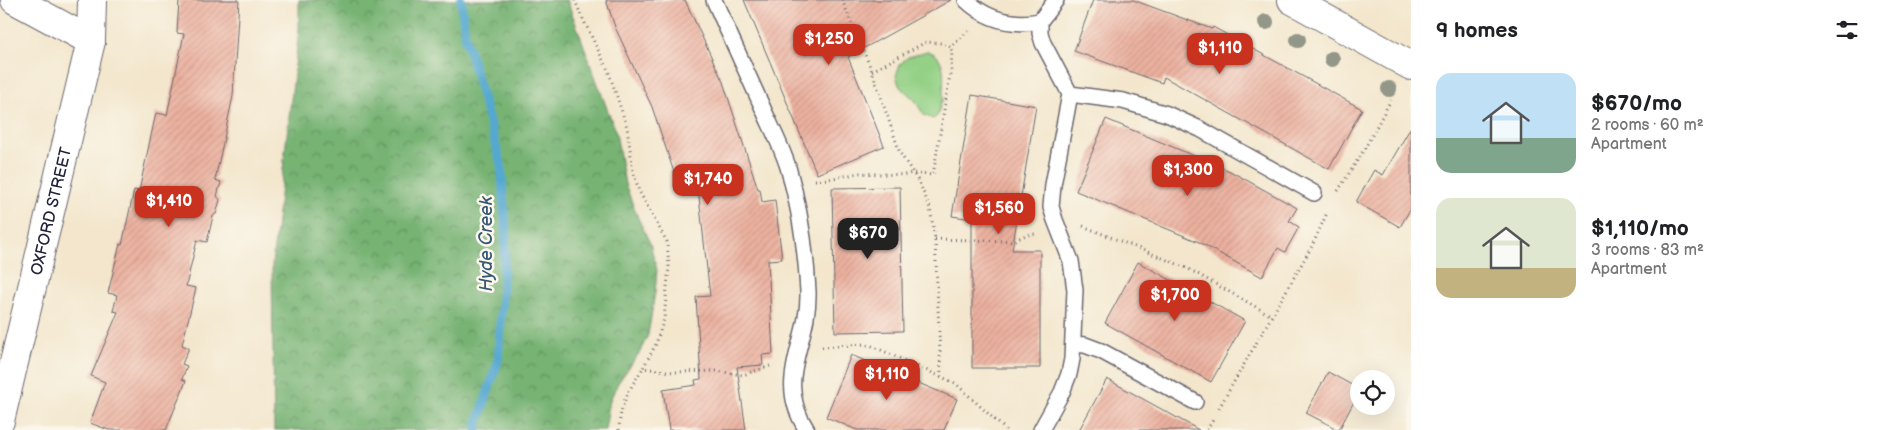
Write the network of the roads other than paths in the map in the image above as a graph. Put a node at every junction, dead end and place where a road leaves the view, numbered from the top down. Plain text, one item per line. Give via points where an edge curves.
1 (15, 0) edge
2 (92, 0) edge
3 (714, 0) edge
4 (966, 0) edge
5 (1056, 0) edge
6 (1292, 0) edge
7 (1040, 21) junction
8 (91, 41) junction
9 (1411, 66) edge
10 (1070, 94) junction
11 (1314, 193) dead end
12 (1073, 344) junction
13 (1195, 402) dead end
14 (0, 421) edge
15 (807, 430) edge
16 (1041, 430) edge

1 - 8 street
2 - 8 street, OXFORD STREET
3 - 15 lane via 777,137 793,186 808,292 807,314 792,390
4 - 7 lane via 986,15 1016,23
5 - 7 lane
6 - 9 street
7 - 10 lane via 1043,43
8 - 14 street, OXFORD STREET
10 - 11 lane via 1123,101 1167,114
10 - 12 lane via 1053,185 1052,213 1074,271
12 - 13 lane via 1101,351
12 - 16 lane via 1066,384

